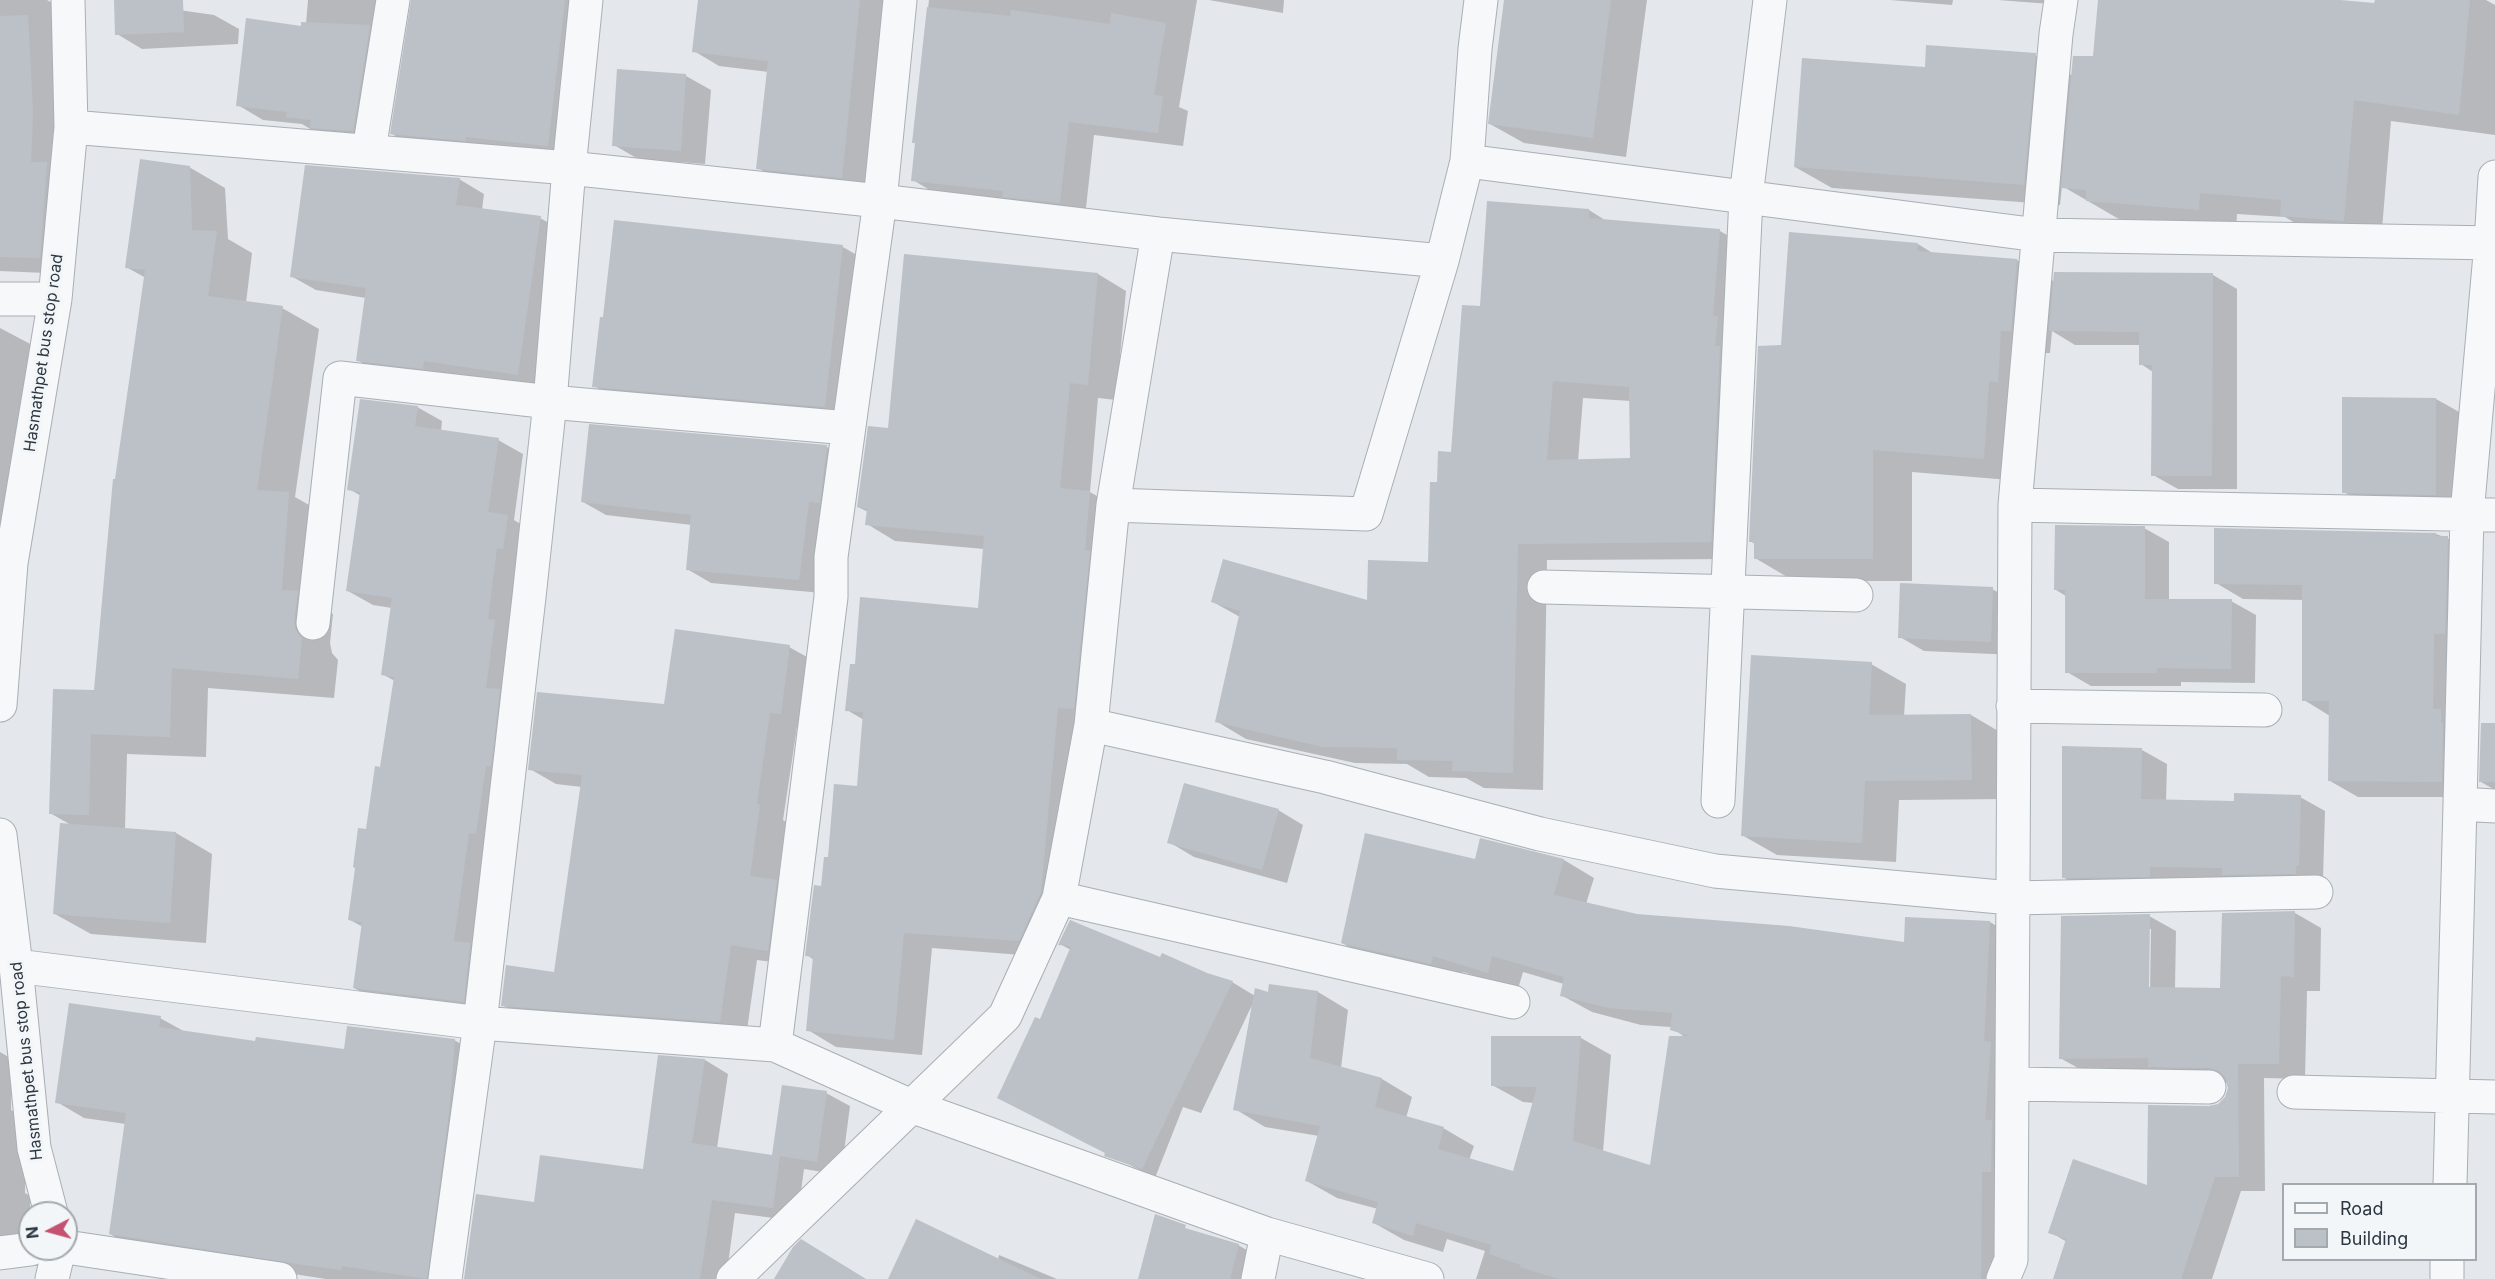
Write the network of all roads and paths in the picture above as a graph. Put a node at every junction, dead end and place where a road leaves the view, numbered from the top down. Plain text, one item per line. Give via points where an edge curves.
1 (68, 0) edge
2 (393, 0) edge
3 (586, 0) edge
4 (900, 0) edge
5 (1481, 0) edge
6 (1770, 0) edge
7 (2061, 0) edge
8 (71, 127) junction
9 (369, 150) junction
10 (1467, 161) junction
11 (569, 168) junction
12 (2495, 177) edge
13 (1746, 197) junction
14 (880, 201) junction
15 (1158, 234) junction
16 (2038, 235) junction
17 (2493, 243) edge
18 (1442, 261) junction
19 (0, 298) edge
20 (55, 299) junction
21 (550, 402) junction
22 (848, 428) junction
23 (1113, 505) junction
24 (2015, 505) junction
25 (2481, 514) edge
26 (5, 563) edge
27 (1544, 587) dead end
28 (1728, 593) junction
29 (1856, 595) dead end
30 (313, 623) dead end
31 (0, 705) edge
32 (2013, 706) junction
33 (2265, 710) dead end
34 (1091, 725) junction
35 (1718, 801) dead end
36 (2460, 804) junction
37 (2495, 806) edge
38 (0, 836) edge
39 (2316, 892) dead end
40 (1059, 898) junction
41 (2011, 898) junction
42 (16, 966) junction
43 (1513, 1002) dead end
44 (480, 1023) junction
45 (775, 1045) junction
46 (2012, 1084) junction
47 (2209, 1087) dead end
48 (2294, 1092) dead end
49 (2453, 1095) junction
50 (2495, 1097) edge
51 (911, 1106) junction
52 (2450, 1183) edge
53 (48, 1201) edge
54 (1267, 1234) junction
55 (78, 1249) edge
56 (18, 1251) edge
57 (0, 1253) edge
58 (56, 1261) edge
59 (2447, 1261) edge
60 (52, 1279) edge
61 (280, 1279) edge
62 (445, 1279) edge
63 (733, 1279) edge
64 (1258, 1279) edge
65 (1427, 1279) edge
66 (2003, 1279) edge
67 (2447, 1279) edge

1 - 8 street, Hasmathpet bus stop road
2 - 9 street
3 - 11 street
4 - 14 street
5 - 10 street
6 - 13 street
7 - 16 street
8 - 9 street
8 - 20 street, Hasmathpet bus stop road
9 - 11 street
10 - 13 street
10 - 18 street
11 - 14 street
11 - 21 street
12 - 17 street
13 - 16 street
13 - 28 street
14 - 15 street
14 - 22 street
15 - 18 street
15 - 23 street
16 - 17 street
16 - 24 street
17 - 25 street
18 - 23 street via 1366,514
19 - 20 street
20 - 26 street, Hasmathpet bus stop road
21 - 22 street
21 - 30 street via 340,378
21 - 44 street
22 - 45 street
23 - 34 street
24 - 25 street
24 - 32 street
25 - 36 street
26 - 31 street, Hasmathpet bus stop road
27 - 28 street
28 - 29 street
28 - 35 street
32 - 33 street
32 - 41 street
34 - 40 street
34 - 41 street via 1325,777 1540,834 1714,871
36 - 37 street
36 - 49 street
38 - 42 street, Hasmathpet bus stop road
39 - 41 street
40 - 43 street
40 - 51 street via 1005,1016
41 - 46 street
42 - 44 street
42 - 53 street, Hasmathpet bus stop road via 34,1149
44 - 45 street
44 - 62 street
45 - 51 street
46 - 47 street
46 - 66 street via 2011,1260
48 - 49 street
49 - 50 street
49 - 52 street
51 - 54 street
51 - 63 street
54 - 64 street
54 - 65 street
55 - 61 street
56 - 57 street
58 - 60 street
59 - 67 street

